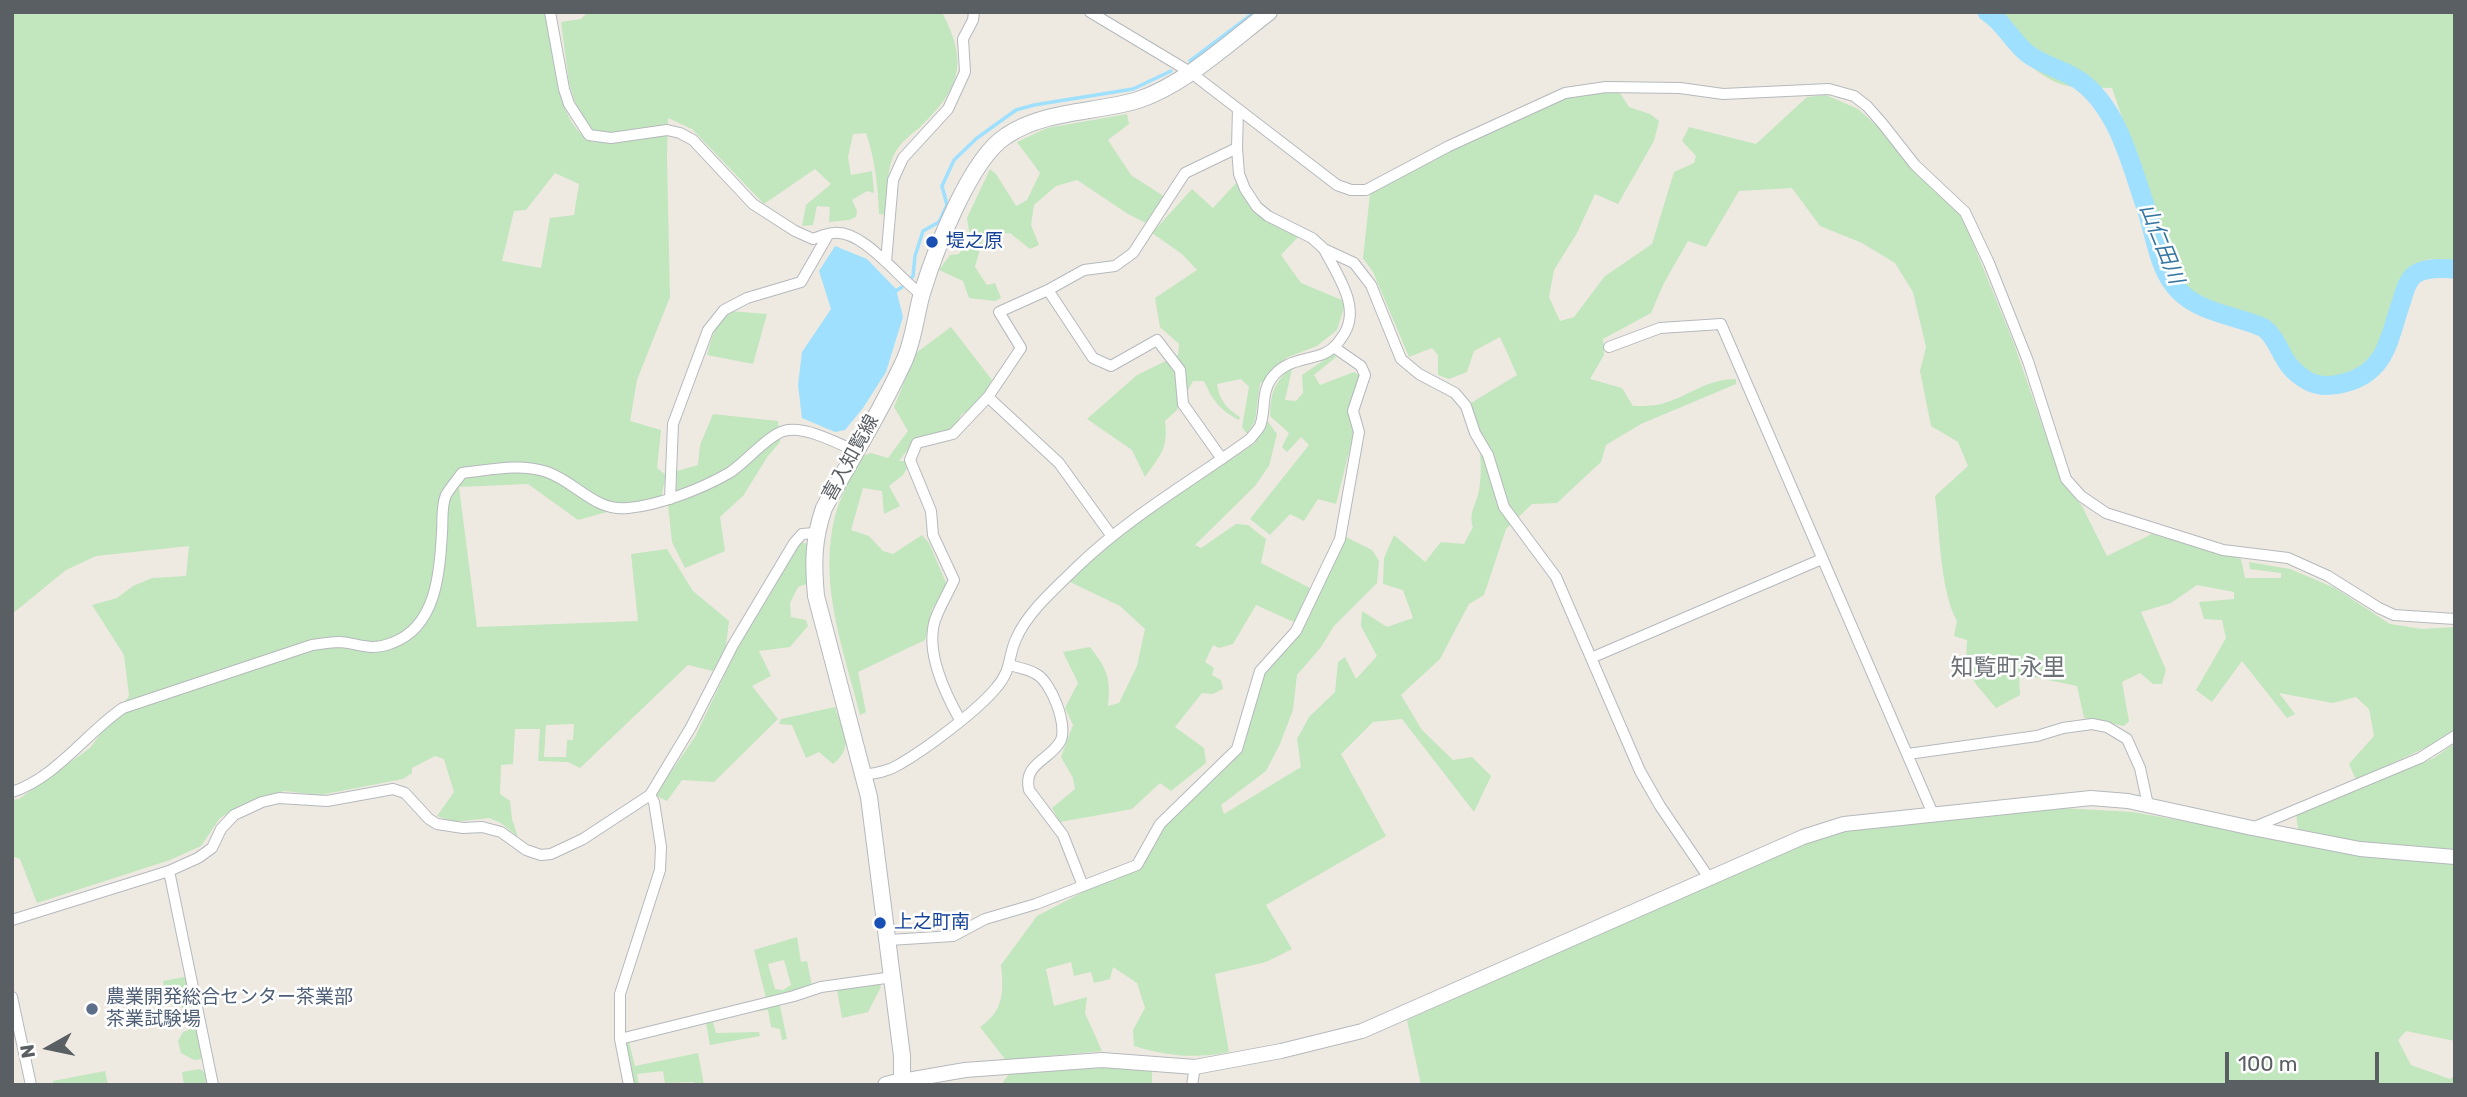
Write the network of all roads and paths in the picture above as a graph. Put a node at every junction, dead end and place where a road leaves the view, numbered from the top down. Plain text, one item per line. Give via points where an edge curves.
1 (550, 12) edge
2 (974, 12) edge
3 (1090, 12) edge
4 (1269, 12) edge
5 (1190, 72) junction
6 (1238, 109) junction
7 (1237, 148) junction
8 (828, 235) junction
9 (1324, 249) junction
10 (887, 262) junction
11 (1048, 290) junction
12 (922, 295) junction
13 (1609, 347) dead end
14 (1335, 348) junction
15 (988, 397) junction
16 (855, 451) junction
17 (1222, 459) junction
18 (670, 499) junction
19 (815, 533) junction
20 (1111, 535) junction
21 (1822, 559) junction
22 (2455, 619) edge
23 (1591, 658) junction
24 (1010, 665) junction
25 (960, 720) junction
26 (2455, 736) edge
27 (1908, 754) junction
28 (864, 775) junction
29 (12, 792) edge
30 (650, 796) junction
31 (2148, 805) junction
32 (1933, 814) junction
33 (2252, 828) junction
34 (2455, 857) edge
35 (169, 871) junction
36 (1709, 878) junction
37 (1083, 886) junction
38 (12, 920) edge
39 (889, 940) junction
40 (892, 977) junction
41 (12, 997) edge
42 (620, 1039) junction
43 (1195, 1067) junction
44 (902, 1083) edge
45 (31, 1085) edge
46 (213, 1085) edge
47 (629, 1085) edge
48 (886, 1085) edge
49 (1192, 1085) edge

1 - 8 street via 564,89 589,135 611,138 680,132 753,204 813,239
2 - 10 street via 963,39 965,72 947,108 903,158 893,180
3 - 5 street
4 - 5 main road, 喜入知覧線
5 - 6 street
5 - 12 main road, 喜入知覧線 via 1139,99 1055,117 1004,136 978,165 937,248
6 - 7 street
6 - 22 street via 1337,185 1366,190 1565,93 1606,87 1723,94 1829,89 1854,96 1965,212 2028,361 2066,479 2081,496 2106,513 2223,550 2288,558 2394,615
7 - 9 street via 1239,174 1257,207
7 - 11 street via 1185,173 1133,253 1115,266 1084,270
8 - 10 street via 836,232 862,242
8 - 18 street via 802,282 747,298 724,310 708,330 673,424
9 - 14 street via 1352,314 1348,330
9 - 23 street via 1354,263 1371,285 1401,359 1455,393 1466,406 1504,507 1556,577
10 - 12 street
11 - 15 street via 999,312 1021,348
11 - 17 street via 1093,358 1111,366 1157,340 1180,370 1183,404
12 - 16 main road, 喜入知覧線 via 906,355
13 - 21 street via 1660,328 1721,324
14 - 17 street via 1289,362 1271,379 1260,425 1250,439
14 - 37 street via 1361,366 1365,375 1353,411 1359,432 1340,538 1296,631 1260,671 1237,749 1160,824 1137,865
15 - 20 street via 1059,463
15 - 25 street via 953,434 917,443 910,460 931,511 933,535 954,580 935,621 932,646 947,697
16 - 18 street via 802,430 783,430 729,472
16 - 19 main road, 喜入知覧線
17 - 20 street
18 - 29 street via 626,509 600,506 547,472 519,466 462,473 446,495 431,602 421,624 404,637 365,648 341,642 312,645 123,708 54,766
19 - 28 main road, 喜入知覧線 via 816,596
19 - 30 street via 802,534 794,543
20 - 24 street via 1029,618 1015,640
21 - 23 street
21 - 27 street
23 - 36 street via 1640,771
24 - 25 street via 997,687
24 - 37 street via 1038,674 1059,711 1064,730 1060,742 1029,773 1028,782 1063,835
25 - 28 street via 899,765
26 - 33 street via 2420,758
27 - 31 street via 2092,724 2107,727 2127,739 2140,768
27 - 32 street
28 - 39 main road, 喜入知覧線
30 - 35 street via 583,839 541,855 501,832 437,824 405,793 393,789 327,801 279,798 234,815 212,848
30 - 42 street via 661,847 660,870 620,994
31 - 32 street via 2091,798
31 - 33 street
32 - 36 street via 1825,829
33 - 34 street via 2360,849
35 - 38 street
35 - 46 street
36 - 43 street via 1362,1031
37 - 39 street via 985,919 953,936
39 - 40 main road, 喜入知覧線
40 - 42 street via 821,987
40 - 44 main road, 喜入知覧線
41 - 45 street
42 - 47 street
43 - 44 street via 1102,1060 965,1070
43 - 49 street
44 - 48 main road

